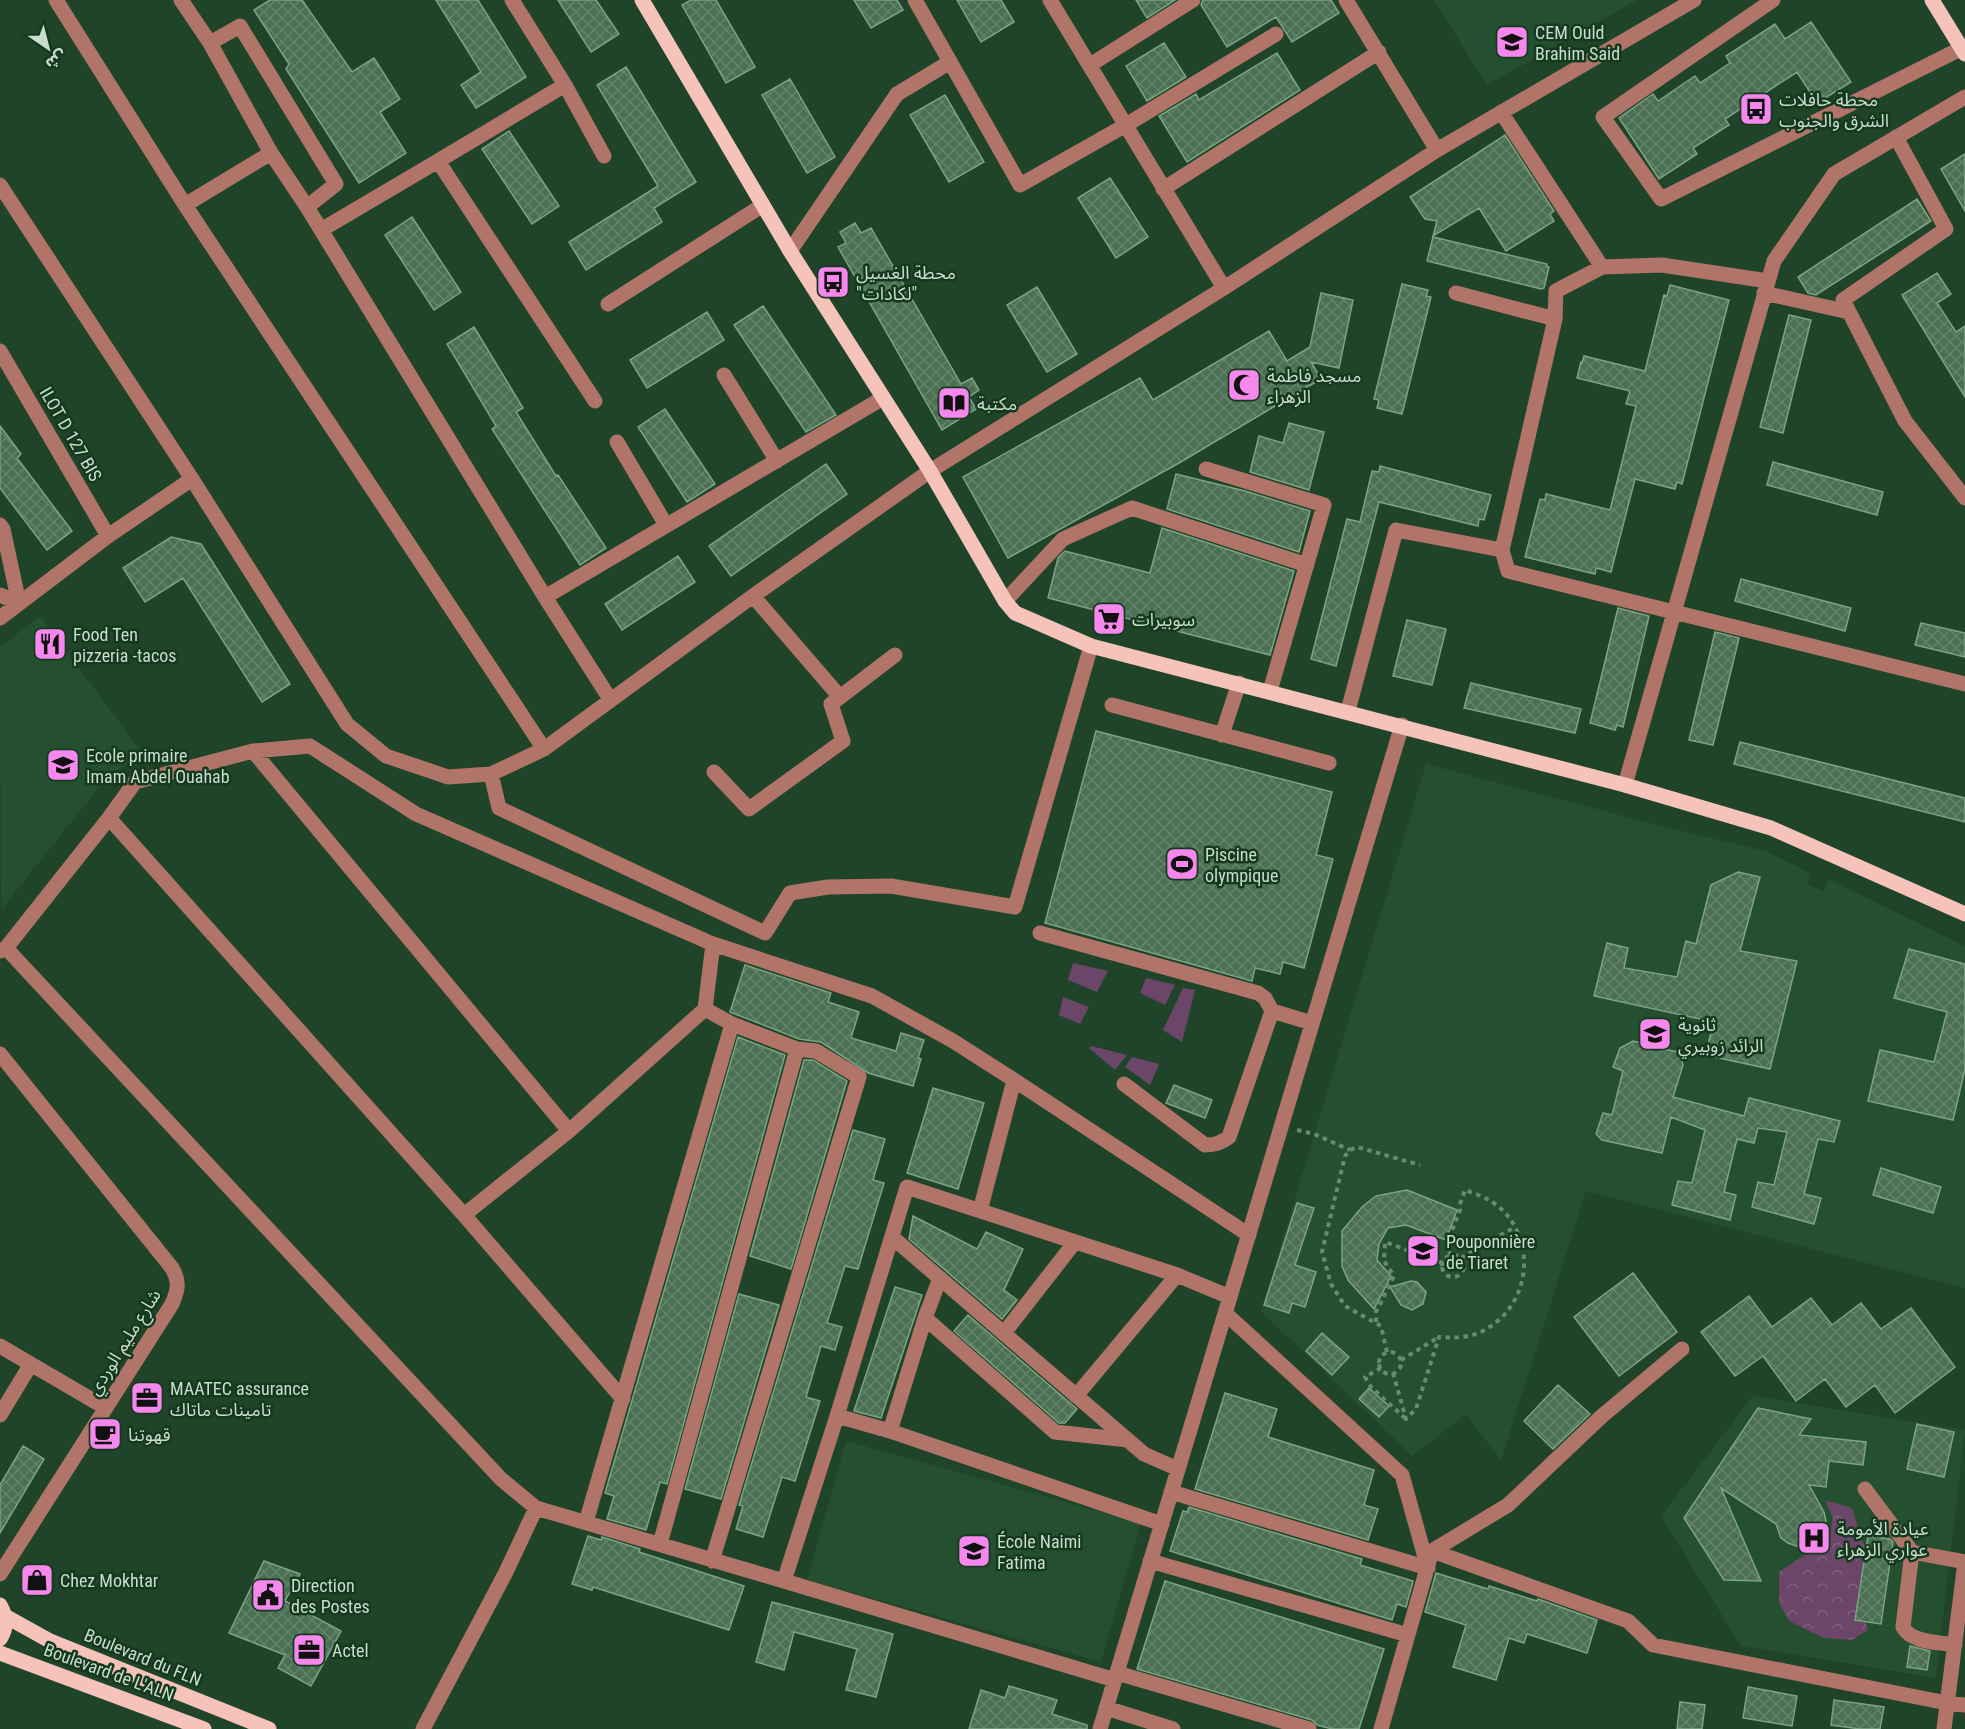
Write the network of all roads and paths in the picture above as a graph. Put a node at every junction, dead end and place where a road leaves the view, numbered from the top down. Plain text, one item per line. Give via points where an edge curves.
1 (56, 0) edge
2 (181, 0) edge
3 (512, 0) edge
4 (642, 0) edge
5 (915, 0) edge
6 (1193, 0) edge
7 (1346, 0) edge
8 (1694, 0) edge
9 (1773, 0) edge
10 (1932, 0) edge
11 (1053, 1) edge
12 (1276, 34) dead end
13 (210, 43) junction
14 (1963, 51) edge
15 (1379, 52) junction
16 (950, 62) junction
17 (1089, 65) junction
18 (566, 85) junction
19 (1965, 97) edge
20 (1501, 112) junction
21 (1126, 125) junction
22 (1896, 137) junction
23 (1437, 150) junction
24 (271, 153) junction
25 (604, 156) dead end
26 (438, 161) junction
27 (0, 185) edge
28 (1163, 189) junction
29 (185, 205) junction
30 (763, 205) junction
31 (307, 207) junction
32 (321, 230) junction
33 (790, 251) junction
34 (1602, 267) junction
35 (1766, 287) junction
36 (1224, 288) junction
37 (1456, 293) dead end
38 (608, 304) dead end
39 (1849, 312) junction
40 (1555, 319) junction
41 (0, 351) edge
42 (724, 375) dead end
43 (883, 398) junction
44 (595, 401) dead end
45 (617, 442) dead end
46 (777, 461) junction
47 (1206, 469) dead end
48 (930, 471) junction
49 (192, 479) junction
50 (1965, 498) edge
51 (0, 525) edge
52 (666, 525) junction
53 (108, 536) junction
54 (1502, 550) junction
55 (1307, 566) junction
56 (0, 595) edge
57 (753, 596) junction
58 (545, 597) junction
59 (1005, 601) junction
60 (19, 603) junction
61 (1674, 613) junction
62 (0, 618) edge
63 (1091, 645) junction
64 (895, 655) dead end
65 (1239, 683) junction
66 (1965, 684) edge
67 (1270, 691) junction
68 (840, 697) junction
69 (610, 699) junction
70 (1112, 705) dead end
71 (1348, 711) junction
72 (1402, 725) junction
73 (1222, 735) junction
74 (544, 748) junction
75 (253, 751) junction
76 (1329, 763) dead end
77 (714, 772) dead end
78 (491, 774) junction
79 (1625, 785) junction
80 (109, 818) junction
81 (1965, 914) edge
82 (1040, 933) dead end
83 (713, 944) junction
84 (3, 950) edge
85 (705, 1009) junction
86 (1272, 1011) junction
87 (1312, 1023) junction
88 (732, 1024) junction
89 (797, 1049) junction
90 (0, 1054) edge
91 (1014, 1080) junction
92 (1124, 1084) dead end
93 (1281, 1125) junction
94 (569, 1131) junction
95 (1350, 1150) junction
96 (1420, 1165) dead end
97 (980, 1211) junction
98 (464, 1215) junction
99 (1515, 1227) junction
100 (1249, 1235) junction
101 (892, 1237) junction
102 (1075, 1242) junction
103 (1450, 1255) junction
104 (1461, 1258) junction
105 (1443, 1263) junction
106 (1177, 1275) junction
107 (940, 1278) junction
108 (1230, 1297) junction
109 (1225, 1313) junction
110 (925, 1318) junction
111 (1376, 1322) junction
112 (1004, 1334) junction
113 (1439, 1337) junction
114 (0, 1346) edge
115 (1682, 1349) dead end
116 (1388, 1352) junction
117 (1401, 1360) junction
118 (31, 1364) junction
119 (1381, 1368) junction
120 (1393, 1373) junction
121 (1076, 1396) junction
122 (623, 1399) junction
123 (106, 1408) junction
124 (0, 1415) edge
125 (837, 1416) junction
126 (1406, 1419) junction
127 (890, 1431) junction
128 (1128, 1440) junction
129 (1178, 1469) junction
130 (1865, 1489) dead end
131 (1171, 1492) junction
132 (536, 1508) junction
133 (586, 1521) junction
134 (1162, 1524) junction
135 (660, 1544) junction
136 (1432, 1551) junction
137 (1912, 1552) junction
138 (712, 1561) junction
139 (1150, 1561) junction
140 (1965, 1562) edge
141 (1428, 1568) junction
142 (0, 1574) edge
143 (784, 1581) junction
144 (3, 1611) edge
145 (1408, 1635) junction
146 (0, 1639) edge
147 (1955, 1644) junction
148 (0, 1653) edge
149 (1116, 1676) junction
150 (1947, 1703) junction
151 (1965, 1705) edge
152 (1106, 1708) junction
153 (204, 1729) edge
154 (269, 1729) edge
155 (423, 1729) edge
156 (1100, 1729) edge
157 (1173, 1729) edge
158 (1309, 1729) edge
159 (1380, 1729) edge
160 (1944, 1729) edge

1 - 29 street
2 - 13 street
3 - 18 street
4 - 30 main road
5 - 16 street
6 - 17 street
7 - 15 street
8 - 20 street
9 - 14 street via 1603,117 1661,200
10 - 14 main road
11 - 17 street
12 - 21 street
13 - 24 street
13 - 31 street via 240,26 336,184
15 - 23 street
15 - 28 street
16 - 21 street via 1020,185
16 - 33 street via 897,94
17 - 21 street
18 - 25 street
18 - 26 street
19 - 22 street
20 - 23 street
20 - 34 street
21 - 28 street
22 - 35 street via 1834,174 1774,261
22 - 39 street via 1946,229 1843,300
23 - 36 street
24 - 29 street
24 - 31 street
26 - 32 street
26 - 44 street
27 - 49 street
28 - 36 street
29 - 74 street
30 - 33 main road
30 - 38 street
31 - 32 street
32 - 58 street
33 - 43 main road
34 - 35 street via 1662,265
34 - 40 street via 1556,291
35 - 39 street
35 - 61 street
36 - 48 street
37 - 40 street
39 - 50 street via 1905,421
40 - 54 street
41 - 53 street, ILOT D 127 BIS
42 - 46 street
43 - 46 street
43 - 48 main road
45 - 52 street
46 - 52 street
47 - 55 street via 1324,505
48 - 57 street
48 - 59 main road
49 - 53 street
49 - 78 street via 347,724 387,756 407,763 448,777
51 - 60 street
52 - 58 street
53 - 60 street
54 - 61 street via 1508,571
54 - 71 street via 1396,530
55 - 59 street via 1132,508 1063,539
55 - 67 street
56 - 60 street
57 - 68 street
57 - 69 street
58 - 69 street
59 - 63 main road via 1015,613
60 - 62 street
61 - 66 street
61 - 79 street
63 - 65 main road
63 - 78 street via 1015,907 891,886 828,887 789,893 765,933 500,808
64 - 68 street
65 - 67 main road
65 - 73 street
67 - 71 main road
68 - 77 street via 831,704 843,741 749,809
69 - 74 street
70 - 73 street
71 - 72 main road
72 - 79 main road
72 - 87 street
73 - 76 street
74 - 78 street
75 - 80 street via 135,782
75 - 83 street via 310,746 416,814
75 - 94 street
79 - 81 main road via 1771,828
80 - 84 street
80 - 98 street
82 - 86 street via 1258,993
83 - 85 street
83 - 91 street via 872,996
84 - 132 street via 501,1479
85 - 88 street
85 - 94 street
86 - 87 street
86 - 92 street via 1229,1137 1223,1142 1205,1145
87 - 93 street
88 - 89 street
88 - 122 street
89 - 135 street
89 - 138 street via 816,1051 859,1077
90 - 123 street, شارع مليم الوردي via 178,1278 179,1288 172,1304
91 - 97 street
91 - 100 street
93 - 95 path
93 - 100 street
94 - 98 street
95 - 96 path via 1357,1147
95 - 111 path via 1345,1156 1322,1252 1331,1284 1345,1306
97 - 101 street via 907,1187
97 - 102 street
98 - 122 street
99 - 103 path via 1497,1205 1465,1190 1449,1240
99 - 104 path
99 - 113 path via 1525,1269 1509,1310 1473,1335
100 - 108 street
101 - 107 street
101 - 125 street
102 - 106 street
102 - 112 street
103 - 104 path
103 - 105 path
104 - 105 path via 1464,1269 1456,1276 1445,1274
105 - 111 path via 1385,1242 1384,1261 1394,1276 1376,1312
106 - 108 street
106 - 121 street
107 - 110 street
107 - 112 street
108 - 109 street
109 - 129 street
109 - 141 street via 1402,1475
110 - 127 street
110 - 128 street via 1055,1432
111 - 116 path via 1384,1332
112 - 121 street
113 - 117 path
113 - 126 path via 1416,1409
114 - 118 street
115 - 136 street via 1602,1416 1508,1505
116 - 117 path
116 - 119 path via 1380,1360
117 - 120 path
118 - 123 street
118 - 124 street
119 - 120 path
119 - 126 path via 1365,1377
120 - 126 path
121 - 128 street
122 - 133 street
123 - 142 street, شارع مليم الوردي
125 - 127 street
125 - 143 street
127 - 134 street
128 - 129 street via 1144,1454
129 - 131 street
130 - 137 street
131 - 134 street
131 - 141 street
132 - 133 street
132 - 155 street
133 - 135 street
134 - 139 street
135 - 138 street
136 - 141 street
136 - 150 street via 1628,1621 1653,1645
137 - 140 street
137 - 147 street via 1902,1627 1910,1636
138 - 143 street
139 - 145 street
139 - 149 street
140 - 147 street
141 - 145 street
143 - 149 street
144 - 146 main road via 4,1632
144 - 154 main road, Boulevard du FLN via 50,1641
145 - 159 street
147 - 150 street
148 - 153 main road, Boulevard de L'ALN
149 - 152 street
149 - 158 street
150 - 151 street
150 - 160 street
152 - 156 street
152 - 157 street

